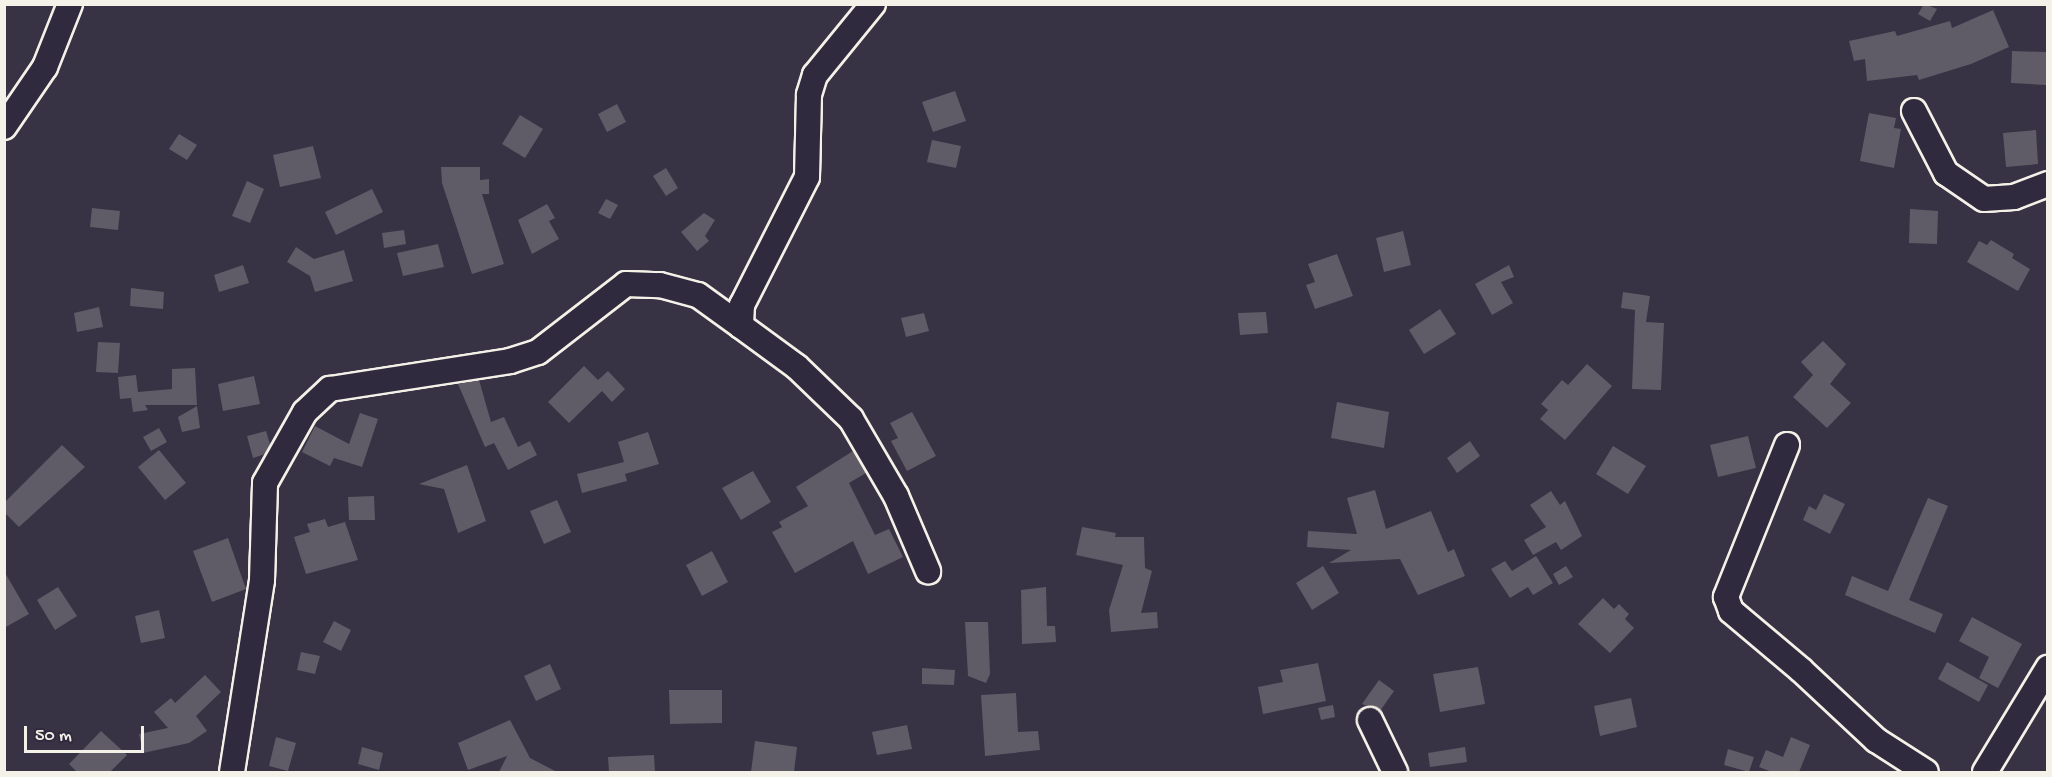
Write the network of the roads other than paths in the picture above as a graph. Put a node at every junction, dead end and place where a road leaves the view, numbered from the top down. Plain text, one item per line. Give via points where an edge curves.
1 (70, 4) edge
2 (873, 4) edge
3 (1914, 111) dead end
4 (4, 127) edge
5 (2048, 184) edge
6 (741, 326) junction
7 (1787, 445) dead end
8 (928, 571) dead end
9 (2048, 668) edge
10 (1370, 720) dead end
11 (232, 772) edge
12 (1395, 772) edge
13 (1926, 772) edge
14 (1985, 772) edge

1 - 4 street via 45,67
2 - 6 street via 815,75 809,95 807,177 742,305
3 - 5 street via 1946,173 1984,199 2013,196
6 - 8 street via 790,360 851,419 896,496
6 - 11 street via 698,295 660,285 626,284 562,335 529,355 502,363 330,389 305,412 265,483 262,580
7 - 13 street via 1726,597 1731,611 1801,669 1876,740
9 - 14 street
10 - 12 street

